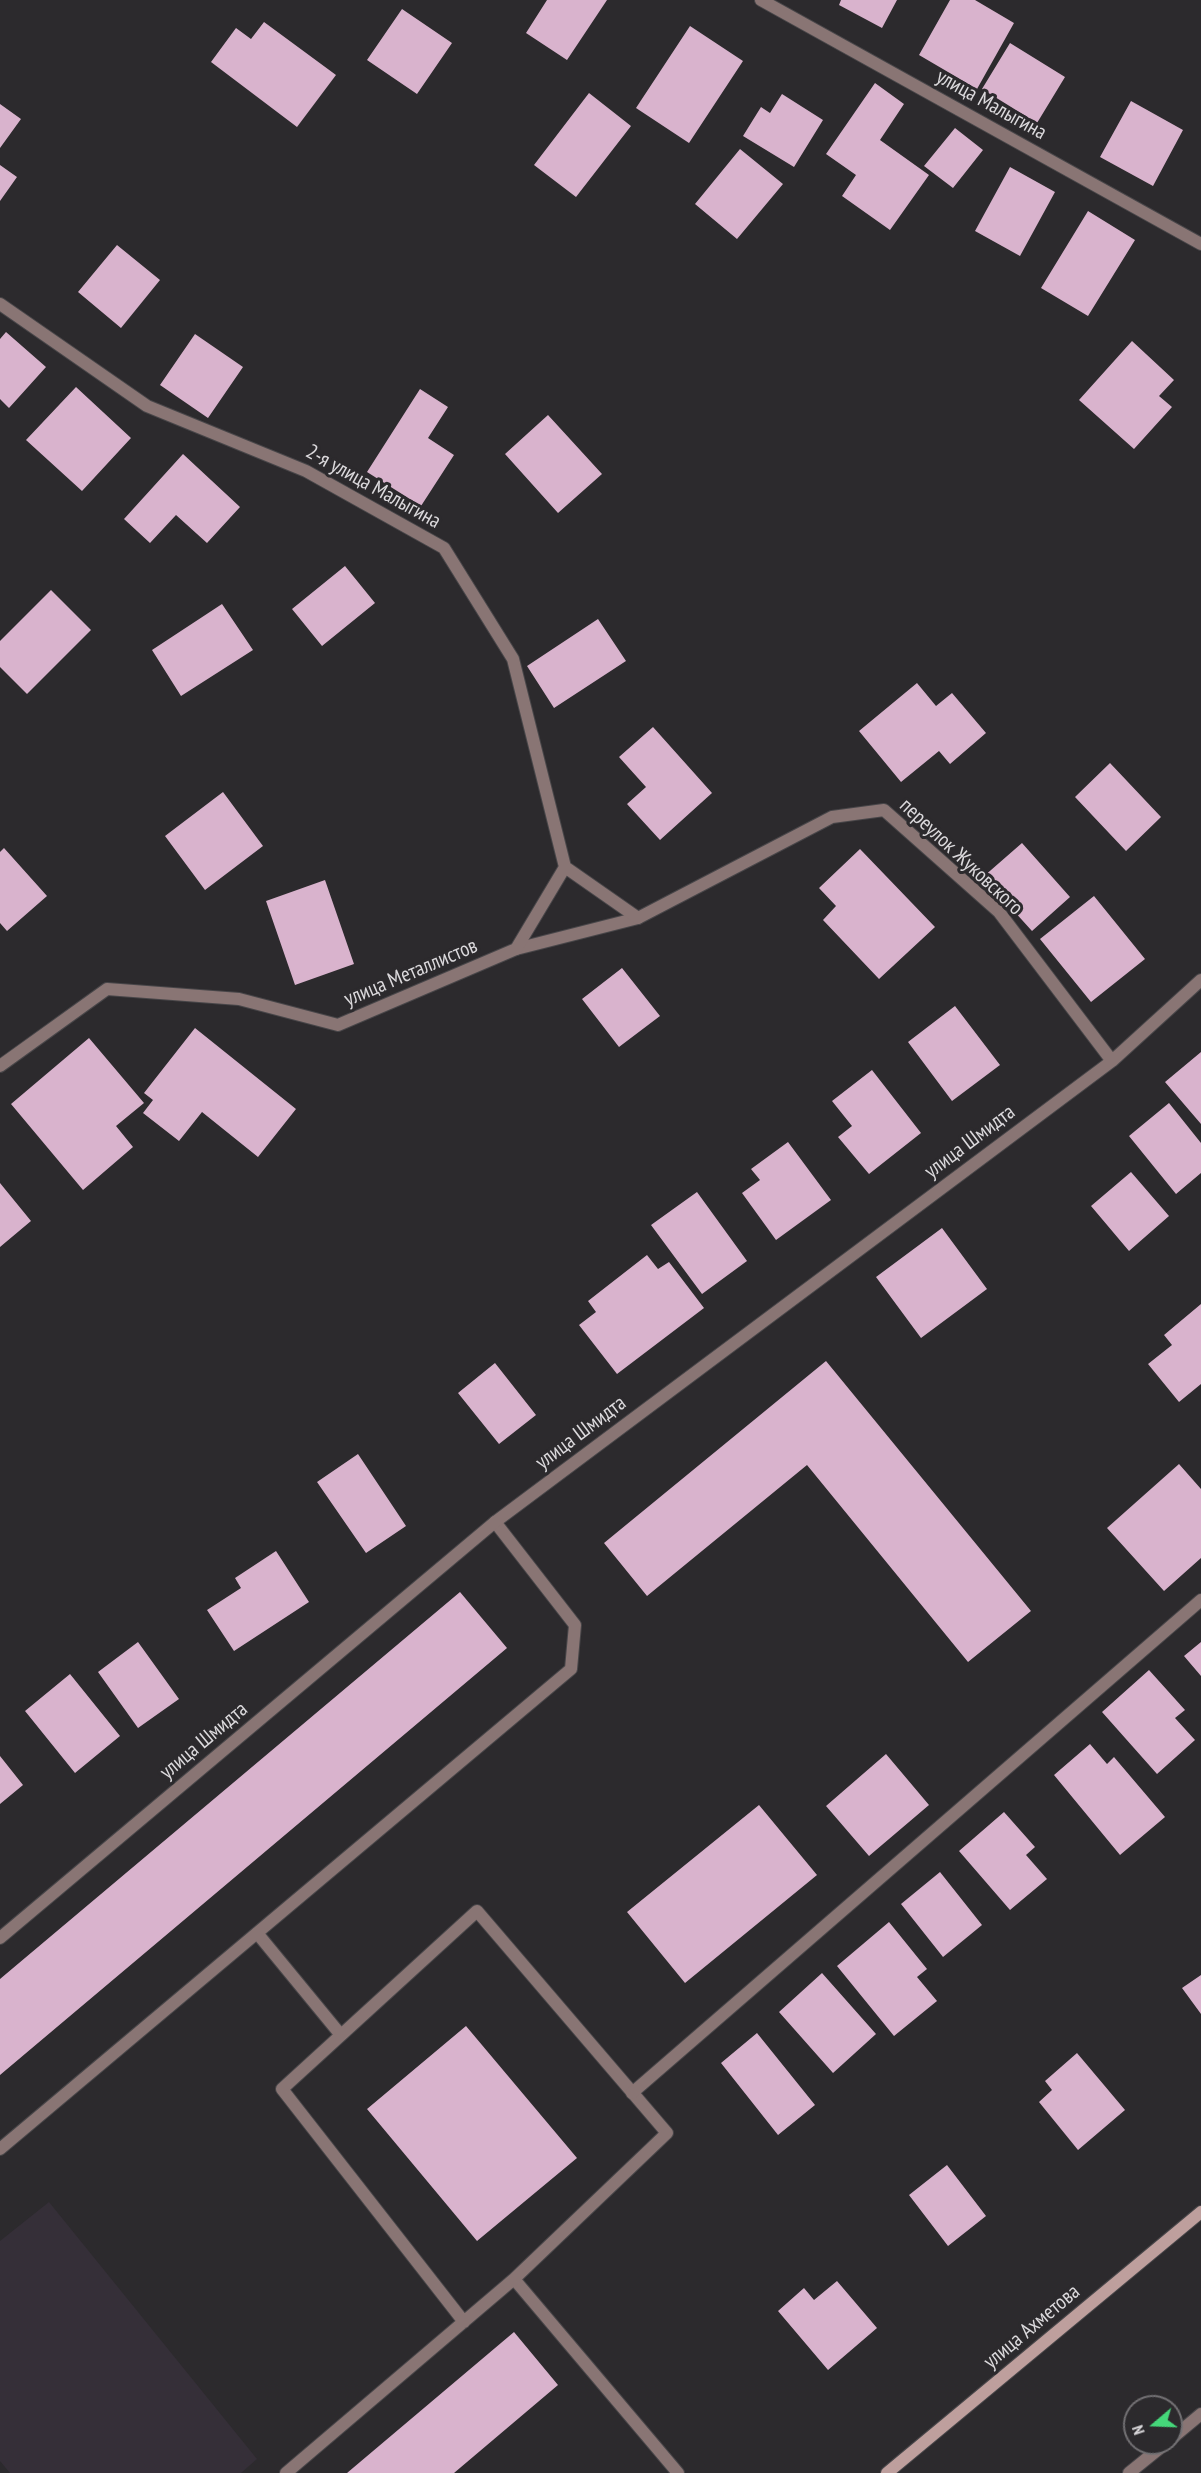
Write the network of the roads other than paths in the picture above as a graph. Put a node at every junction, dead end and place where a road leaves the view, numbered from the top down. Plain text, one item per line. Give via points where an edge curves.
1 (761, 0) edge
2 (1201, 244) edge
3 (0, 304) edge
4 (565, 867) junction
5 (638, 918) junction
6 (516, 950) junction
7 (1201, 980) edge
8 (1112, 1061) junction
9 (0, 1066) edge
10 (495, 1522) junction
11 (1201, 1600) edge
12 (257, 1933) junction
13 (0, 1938) edge
14 (340, 2034) junction
15 (632, 2093) junction
16 (0, 2149) edge
17 (1201, 2212) edge
18 (514, 2279) junction
19 (464, 2322) junction
20 (1201, 2414) edge
21 (1183, 2429) edge
22 (1152, 2455) edge
23 (286, 2473) edge
24 (678, 2473) edge
25 (887, 2473) edge
26 (1130, 2473) edge

1 - 2 street, улица Малыгина
3 - 4 street, 2-я улица Малыгина via 147,406 306,471 444,548 513,659
4 - 5 street
4 - 6 street
5 - 6 street, переулок Жуковского
5 - 8 street, переулок Жуковского via 832,817 884,810 999,912
6 - 9 street, улица Металлистов via 338,1025 239,999 107,990
7 - 8 street, улица Шмидта
8 - 10 street, улица Шмидта
10 - 12 street via 575,1625 571,1669
10 - 13 street, улица Шмидта
11 - 15 street
12 - 14 street
12 - 16 street
14 - 15 street via 477,1911
14 - 19 street via 282,2089
15 - 18 street via 667,2133
17 - 25 main road, улица Ахметова
18 - 19 street
18 - 24 street
19 - 23 street
20 - 21 street
22 - 26 street

